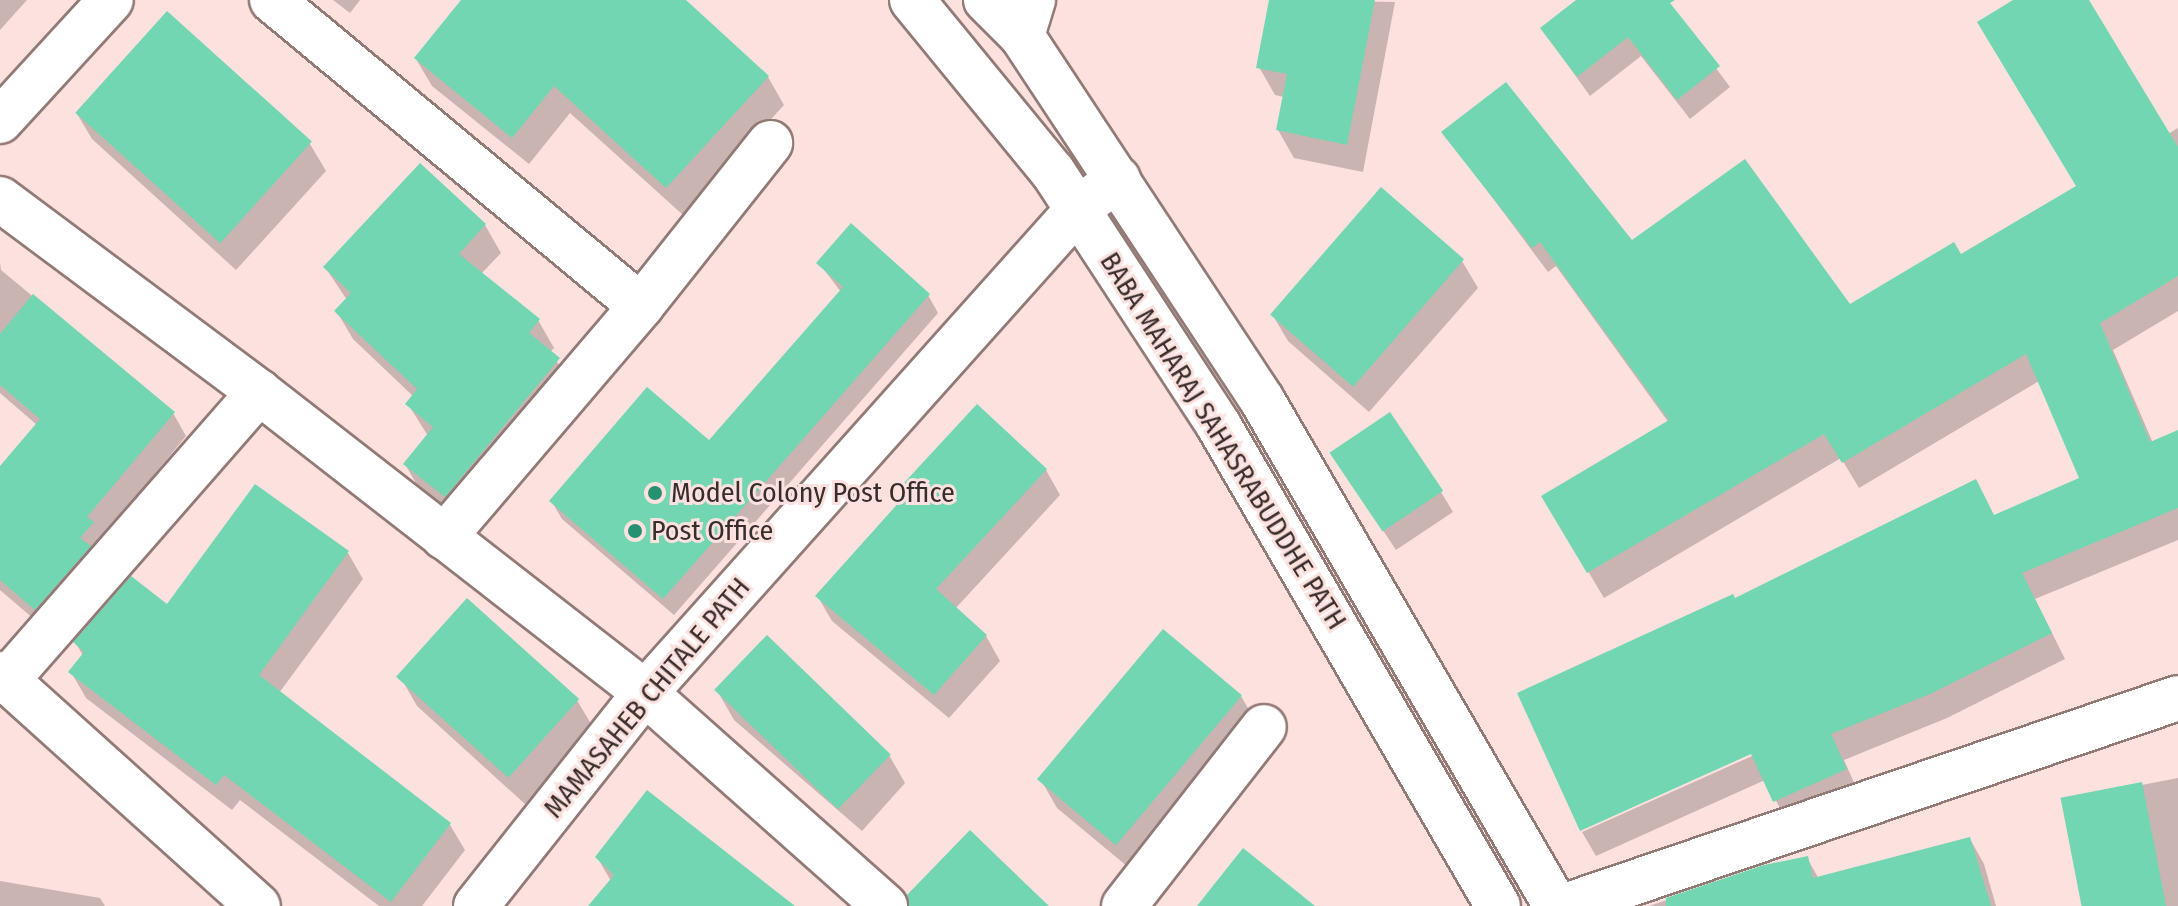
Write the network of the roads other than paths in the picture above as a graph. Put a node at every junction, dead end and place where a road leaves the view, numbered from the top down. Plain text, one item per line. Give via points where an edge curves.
1 (111, 0) edge
2 (272, 0) edge
3 (912, 0) edge
4 (986, 0) edge
5 (1028, 18) edge
6 (0, 121) edge
7 (770, 143) dead end
8 (1118, 179) junction
9 (0, 199) edge
10 (1078, 209) junction
11 (641, 306) junction
12 (259, 392) junction
13 (444, 537) junction
14 (4, 677) edge
15 (645, 693) junction
16 (2178, 698) edge
17 (1264, 727) dead end
18 (258, 906) edge
19 (476, 906) edge
20 (885, 906) edge
21 (1124, 906) edge
22 (1498, 906) edge
23 (1556, 906) edge
24 (1565, 906) edge

1 - 6 street
2 - 11 street
3 - 10 street, BABA MAHARAJ SAHASRABUDDHE PATH
4 - 5 street, BABA MAHARAJ SAHASRABUDDHE PATH
5 - 8 street, BABA MAHARAJ SAHASRABUDDHE PATH
7 - 11 street
8 - 10 street, MAMASAHEB CHITALE PATH
8 - 23 street, BABA MAHARAJ SAHASRABUDDHE PATH via 1270,413
9 - 12 street
10 - 15 street, MAMASAHEB CHITALE PATH
10 - 22 street, BABA MAHARAJ SAHASRABUDDHE PATH via 1219,426
11 - 13 street
12 - 13 street
12 - 14 street
13 - 15 street
14 - 18 street
15 - 19 street, MAMASAHEB CHITALE PATH
15 - 20 street
16 - 24 street
17 - 21 street

